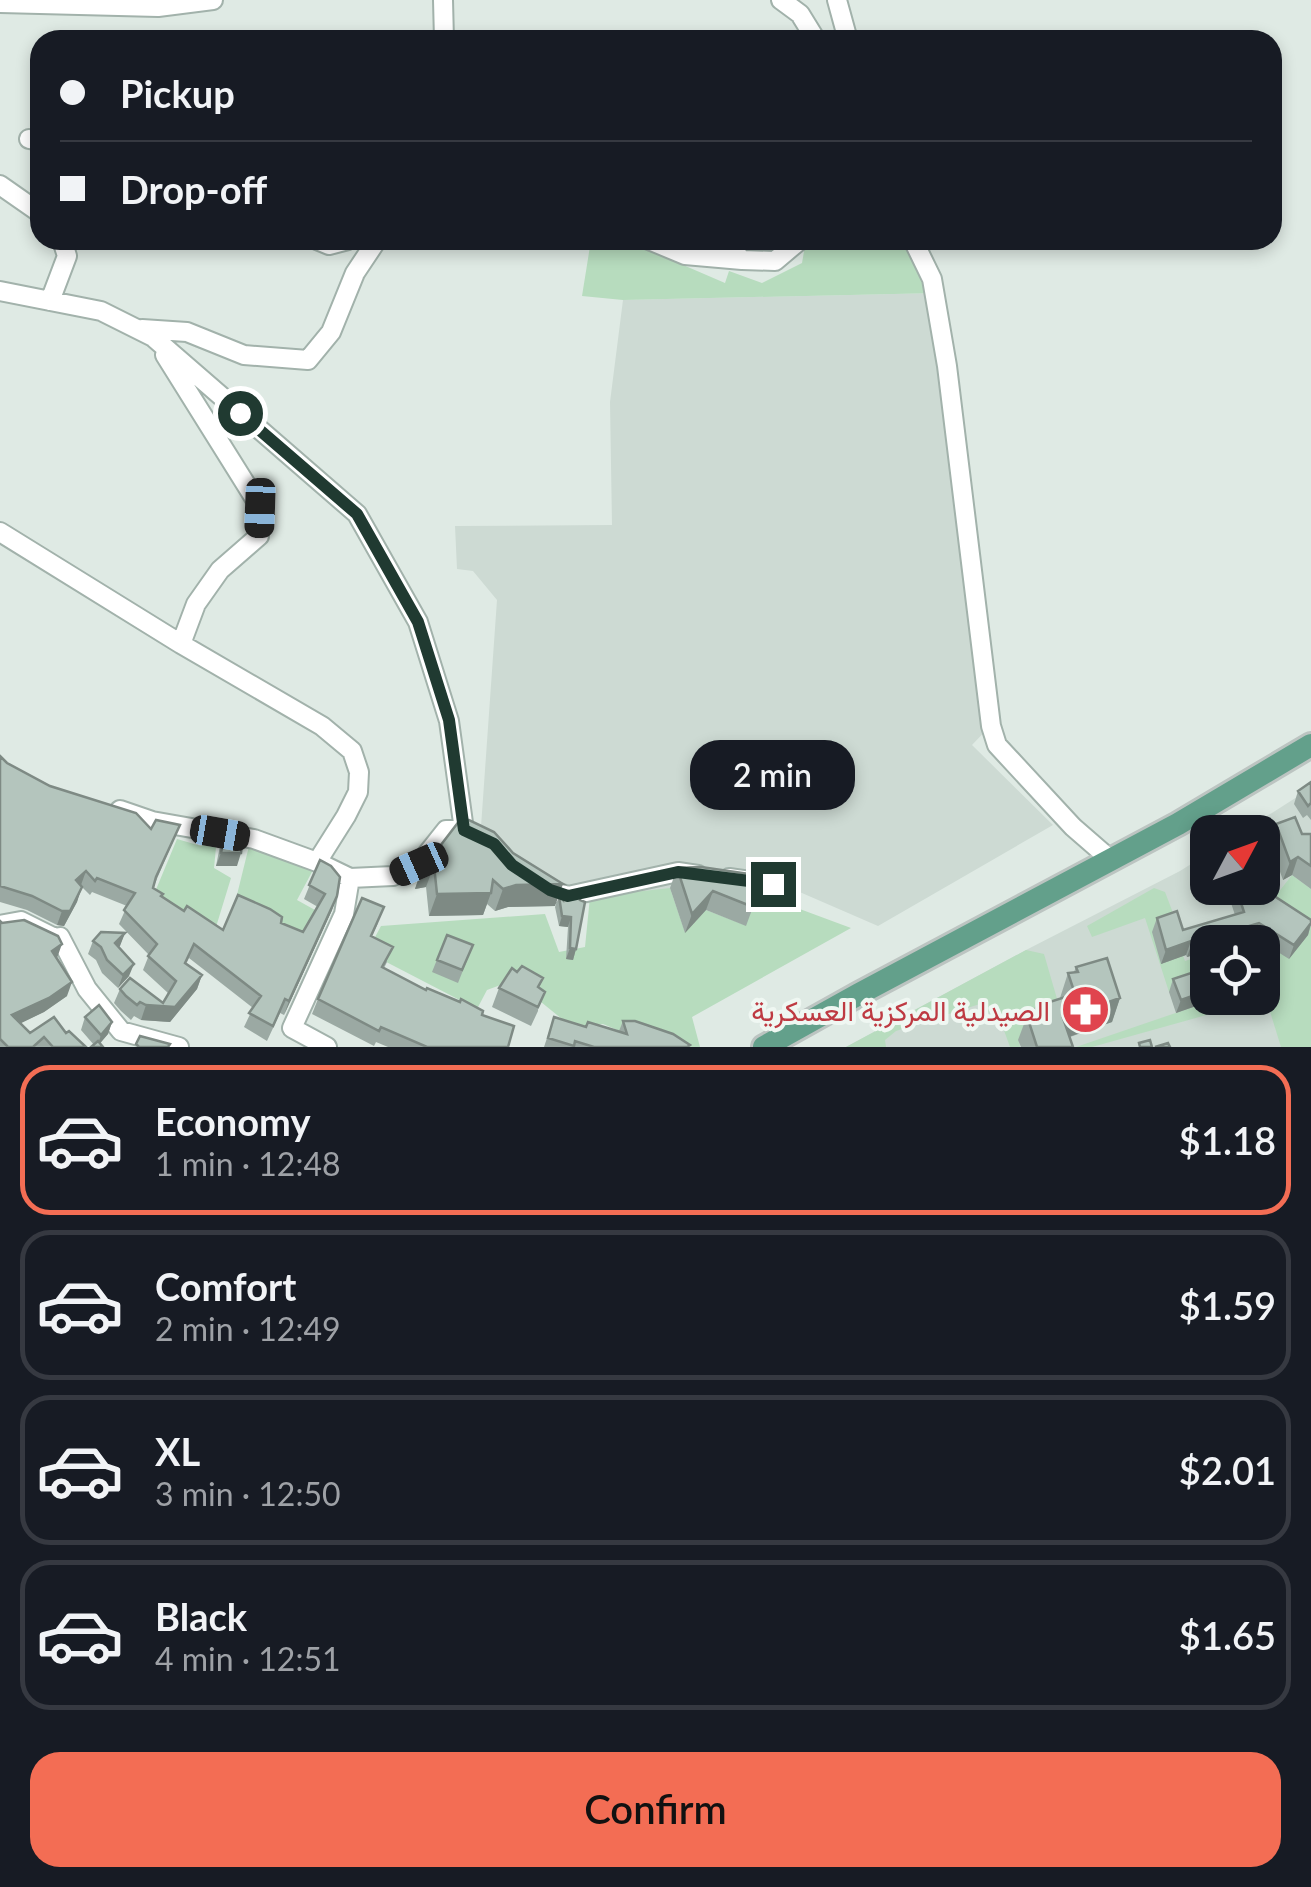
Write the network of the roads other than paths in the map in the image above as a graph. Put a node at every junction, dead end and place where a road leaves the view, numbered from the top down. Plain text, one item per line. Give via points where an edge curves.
1 (214, 0) edge
2 (443, 0) edge
3 (780, 0) edge
4 (836, 0) edge
5 (0, 3) edge
6 (160, 3) edge
7 (444, 30) edge
8 (810, 30) edge
9 (845, 30) edge
10 (0, 185) edge
11 (30, 206) edge
12 (65, 250) edge
13 (370, 250) edge
14 (672, 250) edge
15 (733, 250) edge
16 (789, 250) edge
17 (918, 250) edge
18 (742, 260) junction
19 (0, 291) edge
20 (50, 301) junction
21 (145, 333) junction
22 (0, 532) edge
23 (181, 644) junction
24 (1309, 744) edge
25 (110, 807) edge
26 (464, 830) junction
27 (494, 844) edge
28 (1111, 860) junction
29 (317, 862) junction
30 (524, 873) edge
31 (350, 878) junction
32 (773, 884) dead end
33 (0, 925) edge
34 (178, 1047) edge
35 (327, 1047) edge
36 (764, 1047) edge

1 - 6 street
2 - 7 street
3 - 8 street
4 - 9 street
5 - 6 street
10 - 11 street
12 - 20 street
13 - 21 street via 330,332 308,360 244,355 187,332
14 - 18 street
15 - 18 street
16 - 18 street via 775,262
17 - 28 street via 932,279 947,366 997,745
19 - 20 street
20 - 21 street via 101,311
21 - 23 street via 200,407 260,508 259,536 220,570 196,604
21 - 26 street via 357,514 418,622 449,720
22 - 23 street
23 - 29 street via 322,726 352,751 358,792
24 - 28 main road
25 - 29 street via 254,840
26 - 27 street
26 - 31 street via 446,830 419,864 393,876
28 - 36 main road
29 - 31 street
30 - 32 street via 568,896 678,872
31 - 35 street via 344,914 292,1028
33 - 34 street via 21,921 60,938 86,989 122,1031

